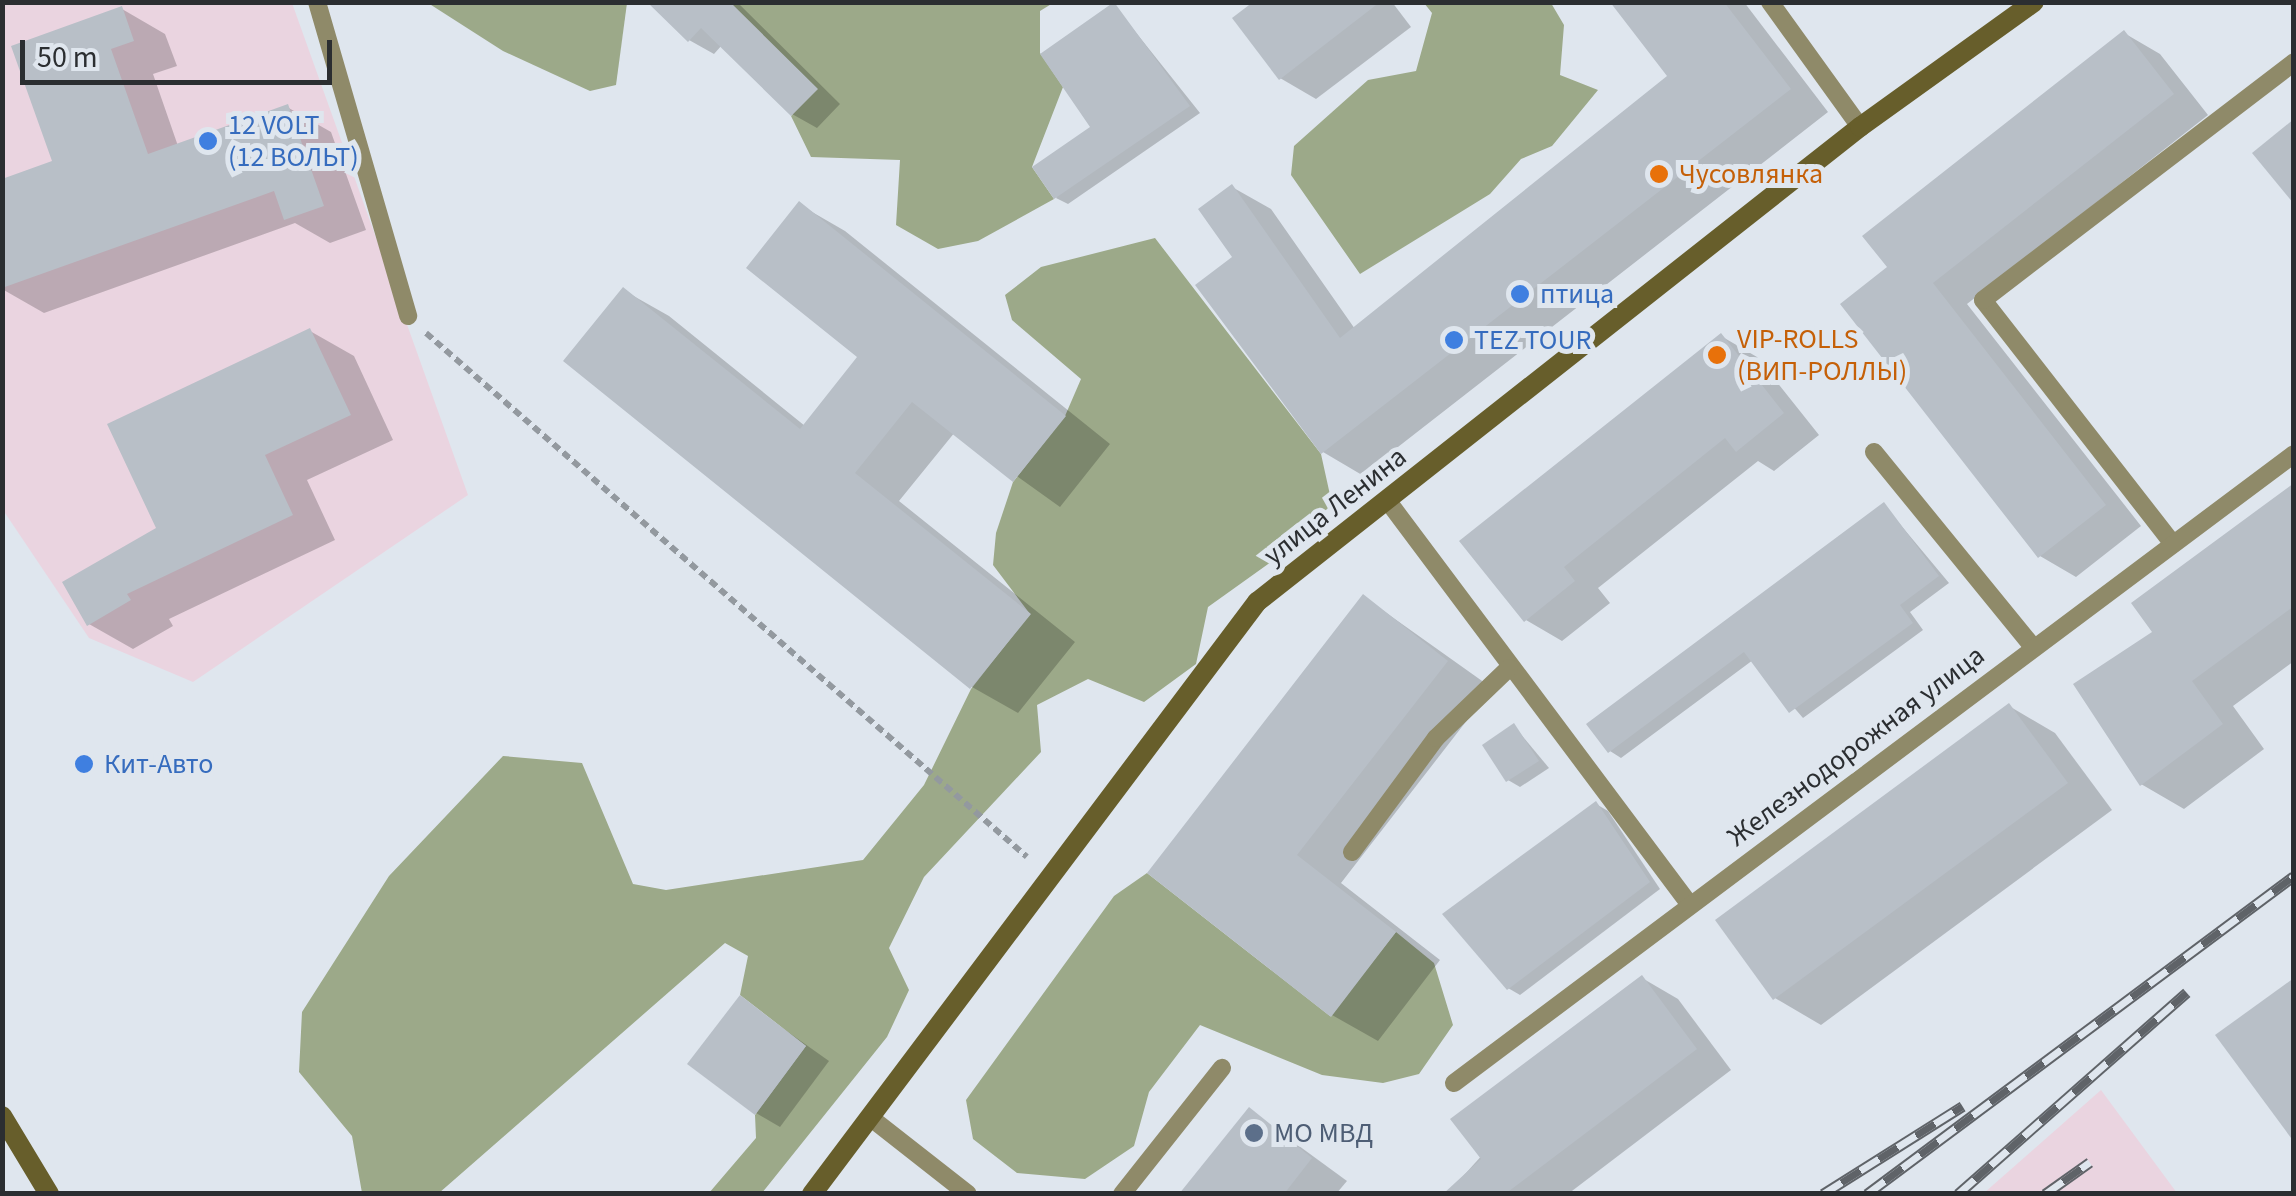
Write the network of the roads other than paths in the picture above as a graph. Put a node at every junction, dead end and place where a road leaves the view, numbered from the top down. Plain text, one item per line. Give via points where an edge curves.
1 (318, 2) edge
2 (1770, 2) edge
3 (2034, 2) edge
4 (2294, 62) edge
5 (1860, 127) junction
6 (408, 316) road end
7 (1874, 452) dead end
8 (2294, 454) edge
9 (1387, 500) junction
10 (2173, 544) junction
11 (2033, 647) junction
12 (1510, 668) junction
13 (1352, 852) dead end
14 (1690, 905) junction
15 (1222, 1068) dead end
16 (1454, 1083) dead end
17 (2, 1116) edge
18 (872, 1118) junction
19 (49, 1194) edge
20 (812, 1194) edge
21 (968, 1194) edge
22 (1122, 1194) edge

1 - 6 lane
2 - 5 lane
3 - 5 main road, улица Ленина
4 - 10 lane via 1982,300
5 - 9 main road, улица Ленина
7 - 11 lane
8 - 10 lane, Железнодорожная улица
9 - 12 lane
9 - 18 main road, улица Ленина via 1257,602
10 - 11 lane, Железнодорожная улица
11 - 14 lane, Железнодорожная улица
12 - 13 lane via 1436,738
12 - 14 lane
14 - 16 lane, Железнодорожная улица
15 - 22 lane
17 - 19 main road
18 - 20 main road, улица Ленина
18 - 21 lane

